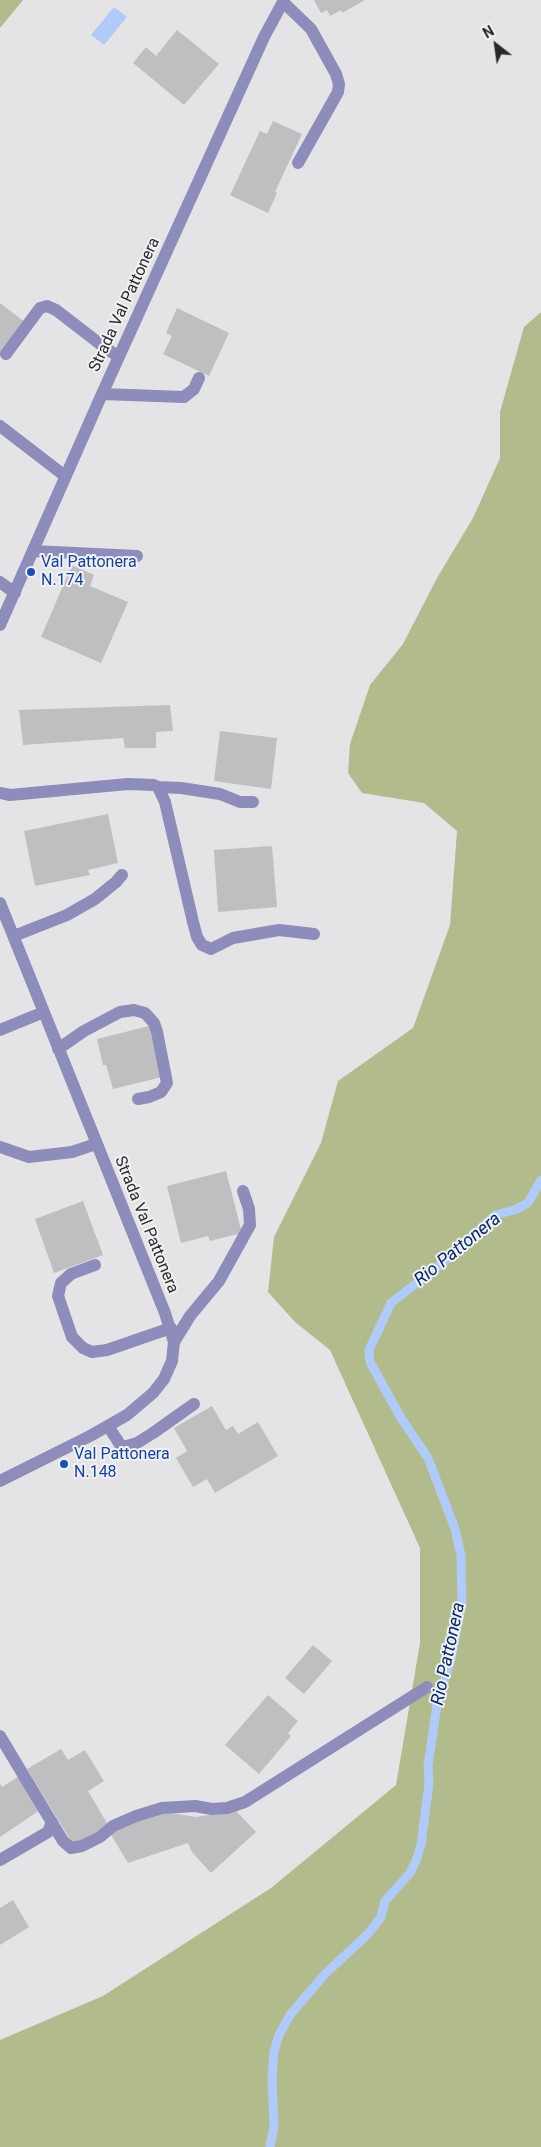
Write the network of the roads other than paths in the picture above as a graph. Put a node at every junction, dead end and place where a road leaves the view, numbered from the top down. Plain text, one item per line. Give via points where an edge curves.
1 (283, 1) edge
2 (298, 163) dead end
3 (6, 354) dead end
4 (119, 356) junction
5 (199, 378) dead end
6 (102, 394) junction
7 (0, 426) edge
8 (65, 476) junction
9 (33, 551) junction
10 (137, 556) dead end
11 (0, 582) edge
12 (14, 593) junction
13 (0, 625) edge
14 (158, 788) junction
15 (0, 793) edge
16 (253, 802) dead end
17 (122, 875) dead end
18 (0, 903) edge
19 (314, 934) dead end
20 (14, 936) junction
21 (44, 1012) junction
22 (0, 1030) edge
23 (58, 1049) junction
24 (138, 1099) dead end
25 (96, 1144) junction
26 (0, 1147) edge
27 (243, 1191) dead end
28 (95, 1265) dead end
29 (171, 1328) junction
30 (174, 1342) junction
31 (194, 1404) dead end
32 (108, 1426) junction
33 (0, 1481) edge
34 (428, 1687) dead end
35 (0, 1736) edge
36 (52, 1822) junction
37 (0, 1860) edge

1 - 2 street via 311,29 339,84 338,92
1 - 4 street, Strada Val Pattonera
3 - 4 street via 40,308 47,306
4 - 6 street, Strada Val Pattonera
5 - 6 street via 194,389 184,397
6 - 8 street, Strada Val Pattonera
7 - 8 street
8 - 9 street, Strada Val Pattonera
9 - 10 street
9 - 12 street, Strada Val Pattonera
11 - 12 street
12 - 13 street, Strada Val Pattonera
14 - 15 street via 141,783 10,795
14 - 16 street via 181,788
14 - 19 street via 166,802 193,922 202,945 211,949 233,938 279,930
17 - 20 street via 67,915
18 - 20 street, Strada Val Pattonera
20 - 21 street, Strada Val Pattonera
21 - 22 street
21 - 23 street, Strada Val Pattonera
23 - 24 street via 120,1012 134,1010 145,1013 154,1023 167,1083 161,1092
23 - 25 street, Strada Val Pattonera
25 - 26 street via 72,1152 30,1158
25 - 29 street, Strada Val Pattonera
27 - 30 street via 250,1225 219,1281 190,1316
28 - 29 street via 71,1274 60,1283 58,1296 72,1337 82,1348 92,1352 107,1350
29 - 30 street, Strada Val Pattonera
30 - 32 street, Strada Val Pattonera via 172,1361 164,1379 127,1415
31 - 32 street via 153,1433 127,1446 121,1446
32 - 33 street, Strada Val Pattonera
34 - 36 street via 245,1802 227,1808 162,1808 113,1826 100,1837 71,1848
35 - 36 street
36 - 37 street via 48,1832

